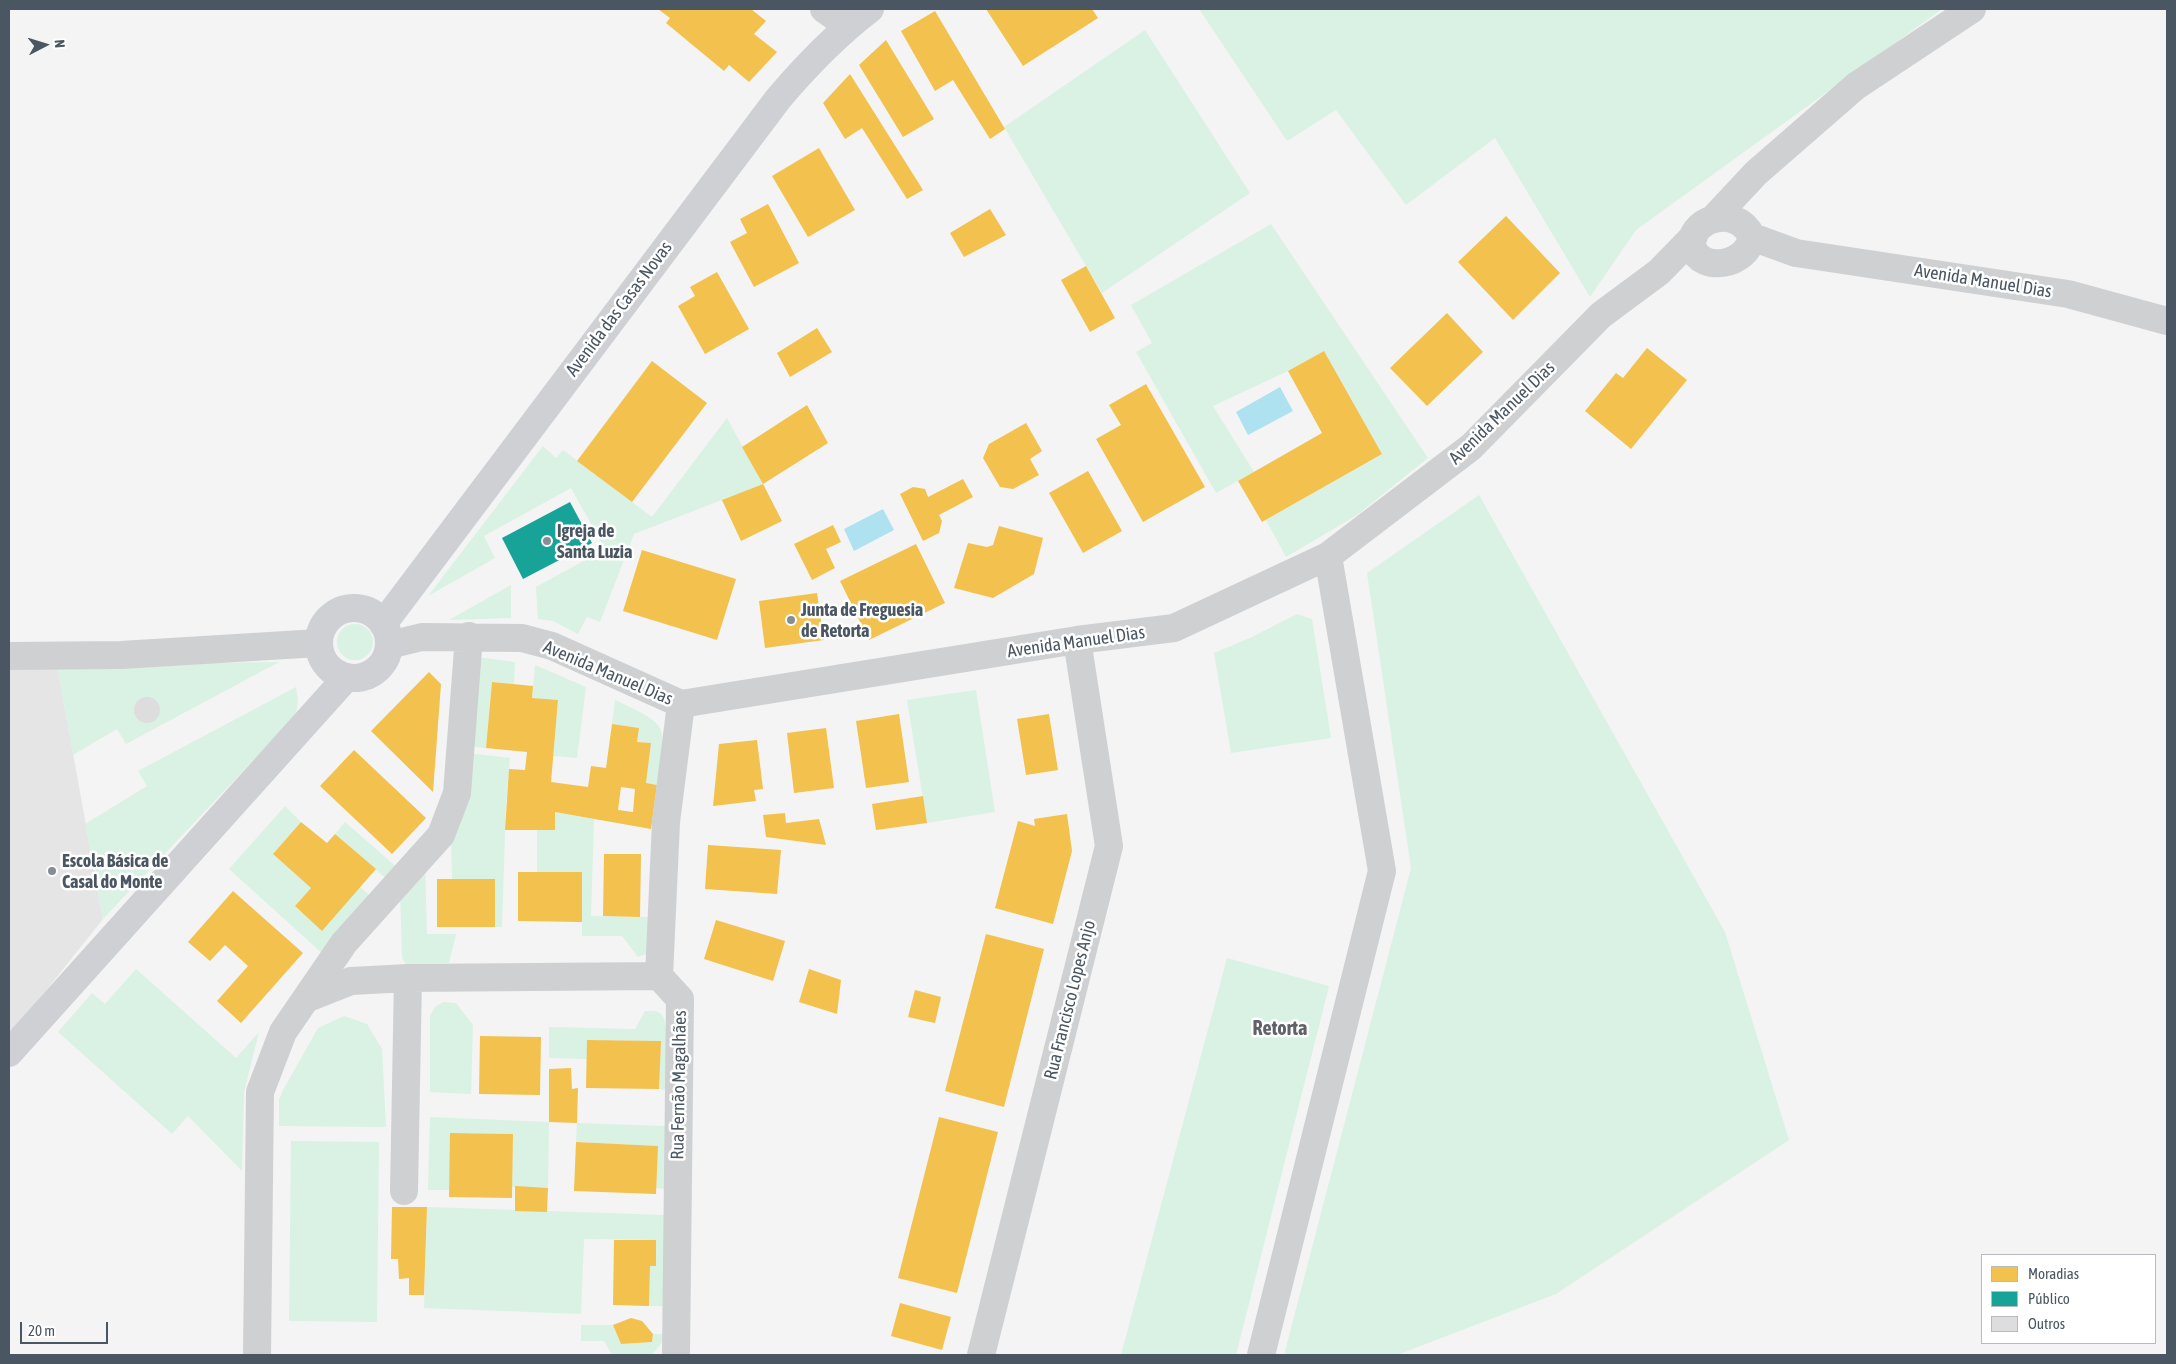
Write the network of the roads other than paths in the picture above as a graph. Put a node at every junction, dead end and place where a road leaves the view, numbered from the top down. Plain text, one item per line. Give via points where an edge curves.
1 (824, 9) edge
2 (870, 9) edge
3 (1972, 9) edge
4 (848, 26) junction
5 (1756, 173) junction
6 (1714, 218) junction
7 (1749, 232) junction
8 (1694, 236) junction
9 (1796, 253) junction
10 (1722, 262) junction
11 (1659, 272) junction
12 (2167, 321) edge
13 (1328, 556) junction
14 (386, 634) junction
15 (469, 636) junction
16 (1077, 640) junction
17 (319, 642) junction
18 (9, 656) edge
19 (347, 678) junction
20 (681, 704) junction
21 (659, 976) junction
22 (408, 978) junction
23 (308, 998) junction
24 (9, 1053) edge
25 (404, 1191) dead end
26 (257, 1355) edge
27 (676, 1355) edge
28 (981, 1355) edge
29 (1262, 1355) edge

1 - 4 street
2 - 4 street, Avenida das Casas Novas
3 - 5 street via 1856,86
4 - 14 street, Avenida das Casas Novas via 810,62 778,99
5 - 6 street
5 - 7 street
6 - 7 street, Avenida Manuel Dias via 1730,219
6 - 8 street, Avenida Manuel Dias via 1701,226
7 - 9 street, Avenida Manuel Dias
7 - 10 street via 1750,246 1742,256
8 - 10 street via 1693,248 1699,257
8 - 11 street, Avenida Manuel Dias
9 - 10 street, Avenida Manuel Dias
9 - 12 street, Avenida Manuel Dias via 2068,294
10 - 11 street, Avenida Manuel Dias
11 - 13 street, Avenida Manuel Dias via 1601,315 1472,447
13 - 16 street, Avenida Manuel Dias via 1174,628
13 - 29 street via 1382,871
14 - 15 street, Avenida Manuel Dias
14 - 17 street via 376,615 355,607 344,609 326,621
14 - 19 street via 387,656 376,670 359,678
15 - 20 street, Avenida Manuel Dias via 522,638 552,646
15 - 23 street via 457,793 441,835 344,943
16 - 20 street, Avenida Manuel Dias
16 - 28 street, Rua Francisco Lopes Anjo via 1109,846
17 - 18 street via 121,655
17 - 19 street via 327,665
19 - 24 street
20 - 21 street via 666,822
21 - 22 street
21 - 27 street, Rua Fernão Magalhães via 680,999
22 - 23 street via 350,981
22 - 25 street
23 - 26 street via 283,1032 260,1092

